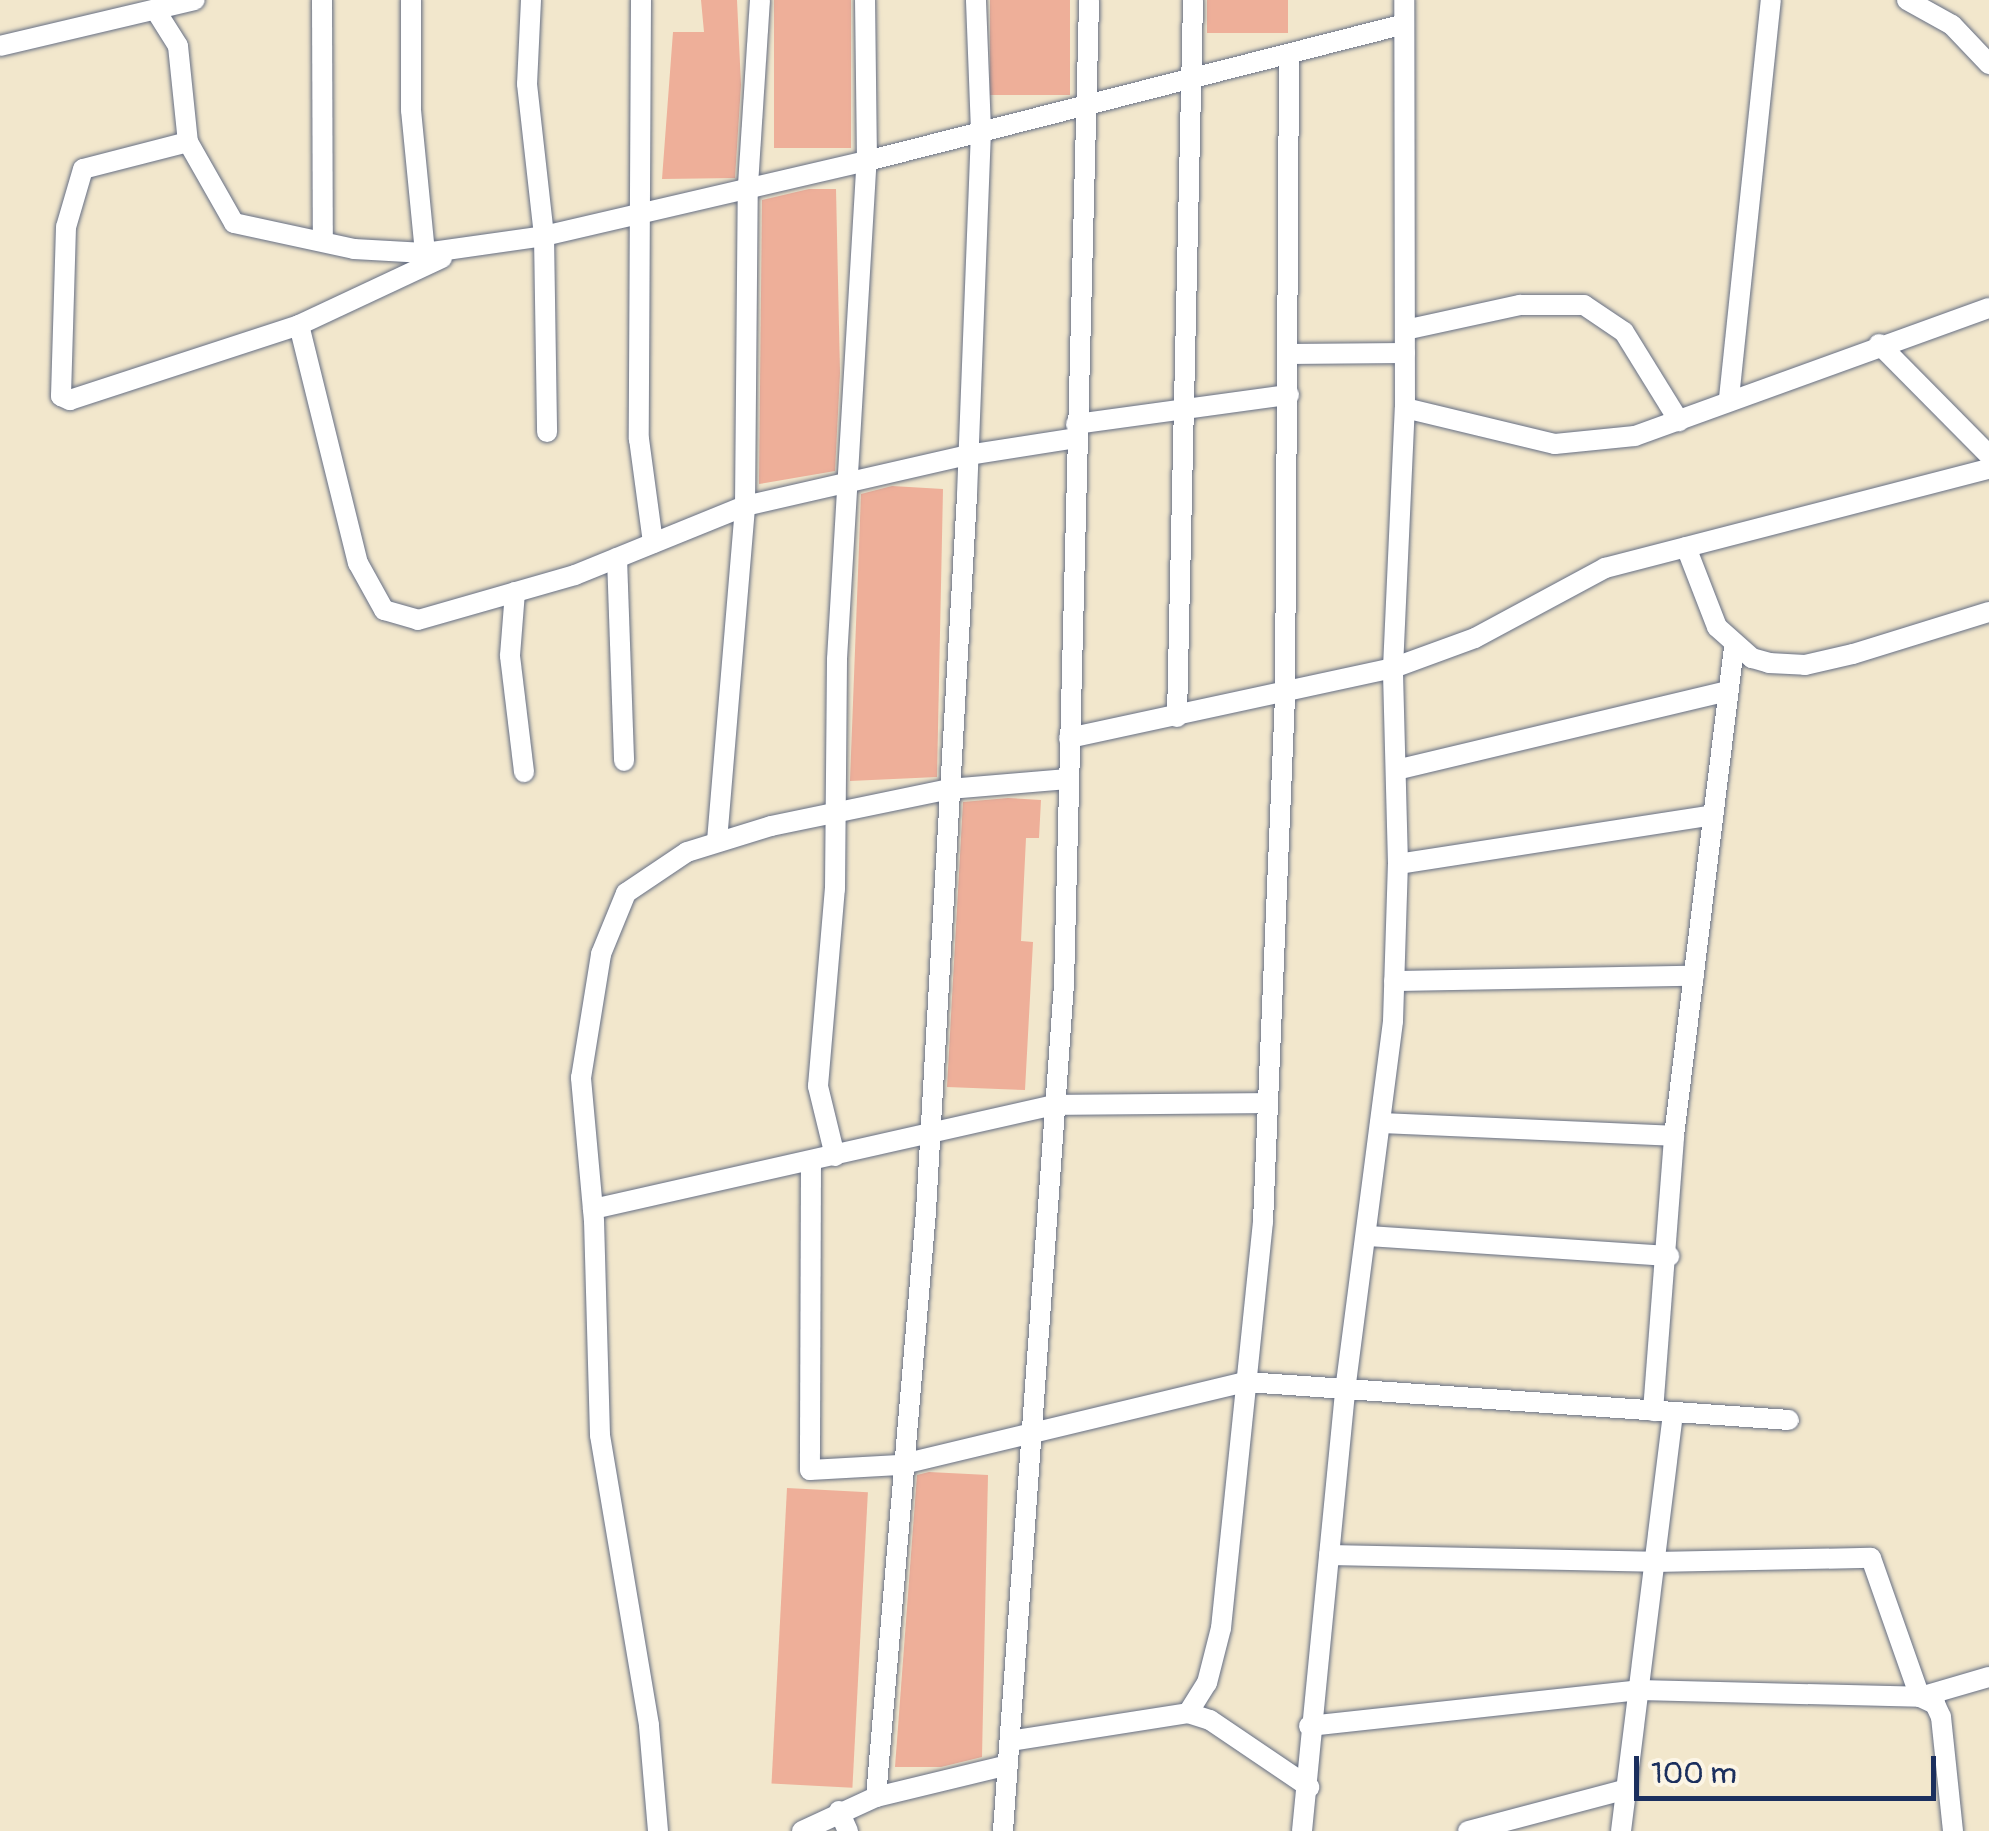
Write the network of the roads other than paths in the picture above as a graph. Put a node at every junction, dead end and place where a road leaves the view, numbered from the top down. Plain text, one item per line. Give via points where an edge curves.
1 (195, 0) edge
2 (322, 0) edge
3 (411, 0) edge
4 (532, 0) edge
5 (641, 0) edge
6 (760, 0) edge
7 (866, 0) edge
8 (976, 0) edge
9 (1088, 0) edge
10 (1192, 0) edge
11 (1404, 0) edge
12 (1771, 0) edge
13 (1907, 0) edge
14 (116, 10) edge
15 (156, 10) junction
16 (1402, 25) junction
17 (0, 46) edge
18 (1290, 54) junction
19 (1989, 64) edge
20 (1192, 78) junction
21 (1084, 107) junction
22 (981, 131) junction
23 (188, 142) junction
24 (867, 161) junction
25 (748, 185) junction
26 (640, 212) junction
27 (544, 236) junction
28 (323, 241) junction
29 (472, 246) junction
30 (425, 253) junction
31 (1989, 308) edge
32 (299, 325) junction
33 (1405, 330) junction
34 (1880, 344) junction
35 (1405, 352) junction
36 (1288, 354) junction
37 (1289, 395) junction
38 (1728, 398) junction
39 (1405, 408) junction
40 (1180, 411) junction
41 (1679, 421) junction
42 (1076, 431) junction
43 (547, 432) dead end
44 (968, 455) junction
45 (1989, 455) edge
46 (1989, 469) edge
47 (848, 483) junction
48 (744, 506) junction
49 (653, 543) junction
50 (1686, 547) junction
51 (616, 558) junction
52 (515, 592) junction
53 (1989, 612) edge
54 (1734, 645) junction
55 (1393, 668) junction
56 (1728, 691) junction
57 (1284, 696) junction
58 (1177, 717) junction
59 (1069, 738) junction
60 (624, 760) dead end
61 (1396, 770) junction
62 (524, 772) dead end
63 (1068, 779) junction
64 (949, 789) junction
65 (836, 814) junction
66 (1713, 815) junction
67 (717, 841) junction
68 (1398, 864) junction
69 (1694, 976) junction
70 (1394, 982) junction
71 (1265, 1103) junction
72 (1055, 1104) junction
73 (1380, 1123) junction
74 (930, 1136) junction
75 (1674, 1136) junction
76 (836, 1156) junction
77 (810, 1162) junction
78 (593, 1209) junction
79 (1367, 1236) junction
80 (1669, 1256) junction
81 (1246, 1382) junction
82 (1345, 1391) junction
83 (1663, 1412) junction
84 (1789, 1420) dead end
85 (1033, 1430) junction
86 (899, 1465) junction
87 (1329, 1554) junction
88 (1654, 1562) junction
89 (1989, 1677) edge
90 (1639, 1690) junction
91 (1920, 1697) junction
92 (1188, 1713) junction
93 (1309, 1726) junction
94 (1010, 1741) junction
95 (1008, 1765) junction
96 (1309, 1788) junction
97 (1626, 1789) junction
98 (876, 1797) junction
99 (843, 1821) edge
100 (658, 1831) edge
101 (802, 1831) edge
102 (1002, 1831) edge
103 (1302, 1831) edge
104 (1468, 1831) edge
105 (1622, 1831) edge
106 (1952, 1831) edge

1 - 15 street
2 - 28 street
3 - 30 street via 411,110
4 - 27 street via 531,160
5 - 26 street
6 - 25 street
7 - 24 street
8 - 22 street
9 - 21 street
10 - 20 street
11 - 16 street
12 - 38 street
13 - 19 street via 1952,25
14 - 15 street
14 - 17 street
15 - 23 street via 178,46
16 - 18 street
16 - 33 street
18 - 20 street
18 - 36 street
20 - 21 street
20 - 40 street
21 - 22 street
21 - 42 street
22 - 24 street
22 - 44 street
23 - 28 street via 234,223
23 - 32 street via 82,169 66,227 62,396 70,400
24 - 25 street
24 - 47 street
25 - 26 street
25 - 48 street
26 - 27 street
26 - 49 street via 640,439
27 - 29 street
27 - 43 street
28 - 30 street
29 - 30 street
29 - 32 street via 369,287
31 - 34 street
32 - 52 street via 358,563 384,610 418,620
33 - 35 street
33 - 41 street via 1520,305 1584,306 1624,332
34 - 38 street
34 - 45 street
35 - 36 street
35 - 39 street
36 - 37 street
37 - 40 street
37 - 57 street
38 - 41 street
39 - 41 street via 1554,444 1635,436
39 - 55 street
40 - 42 street
40 - 58 street
42 - 44 street
42 - 59 street
44 - 47 street
44 - 64 street
46 - 50 street
47 - 48 street
47 - 65 street
48 - 49 street
48 - 67 street
49 - 51 street
50 - 54 street via 1717,627
50 - 55 street via 1605,568 1475,638
51 - 52 street
51 - 60 street
52 - 62 street via 510,656
53 - 54 street via 1805,665 1769,664
54 - 56 street
55 - 57 street
55 - 61 street
56 - 61 street
56 - 66 street
57 - 58 street
57 - 71 street
58 - 59 street
59 - 63 street
61 - 68 street
63 - 64 street
63 - 72 street
64 - 65 street
64 - 74 street
65 - 67 street
65 - 76 street via 818,1086
66 - 68 street
66 - 69 street
67 - 78 street via 649,873 626,893 601,954 581,1078
68 - 70 street
69 - 70 street
69 - 75 street
70 - 73 street
71 - 72 street
71 - 81 street via 1263,1222
72 - 74 street
72 - 85 street
73 - 75 street
73 - 79 street
74 - 76 street
74 - 86 street
75 - 80 street
76 - 77 street
77 - 78 street
77 - 86 street via 810,1470
78 - 100 street via 600,1435 649,1725
79 - 80 street
79 - 82 street
80 - 83 street
81 - 82 street
81 - 85 street
81 - 92 street via 1221,1628 1207,1683
82 - 83 street
82 - 87 street
83 - 84 street
83 - 88 street
85 - 86 street
85 - 94 street
86 - 98 street
87 - 88 street
87 - 93 street
88 - 90 street
88 - 91 street via 1871,1558
89 - 91 street
90 - 91 street
90 - 93 street
90 - 97 street
91 - 106 street via 1936,1704 1941,1717
92 - 94 street
92 - 96 street via 1210,1720
93 - 96 street
94 - 95 street
95 - 98 street
95 - 102 street
96 - 103 street
97 - 104 street
97 - 105 street
98 - 99 street
99 - 101 street

